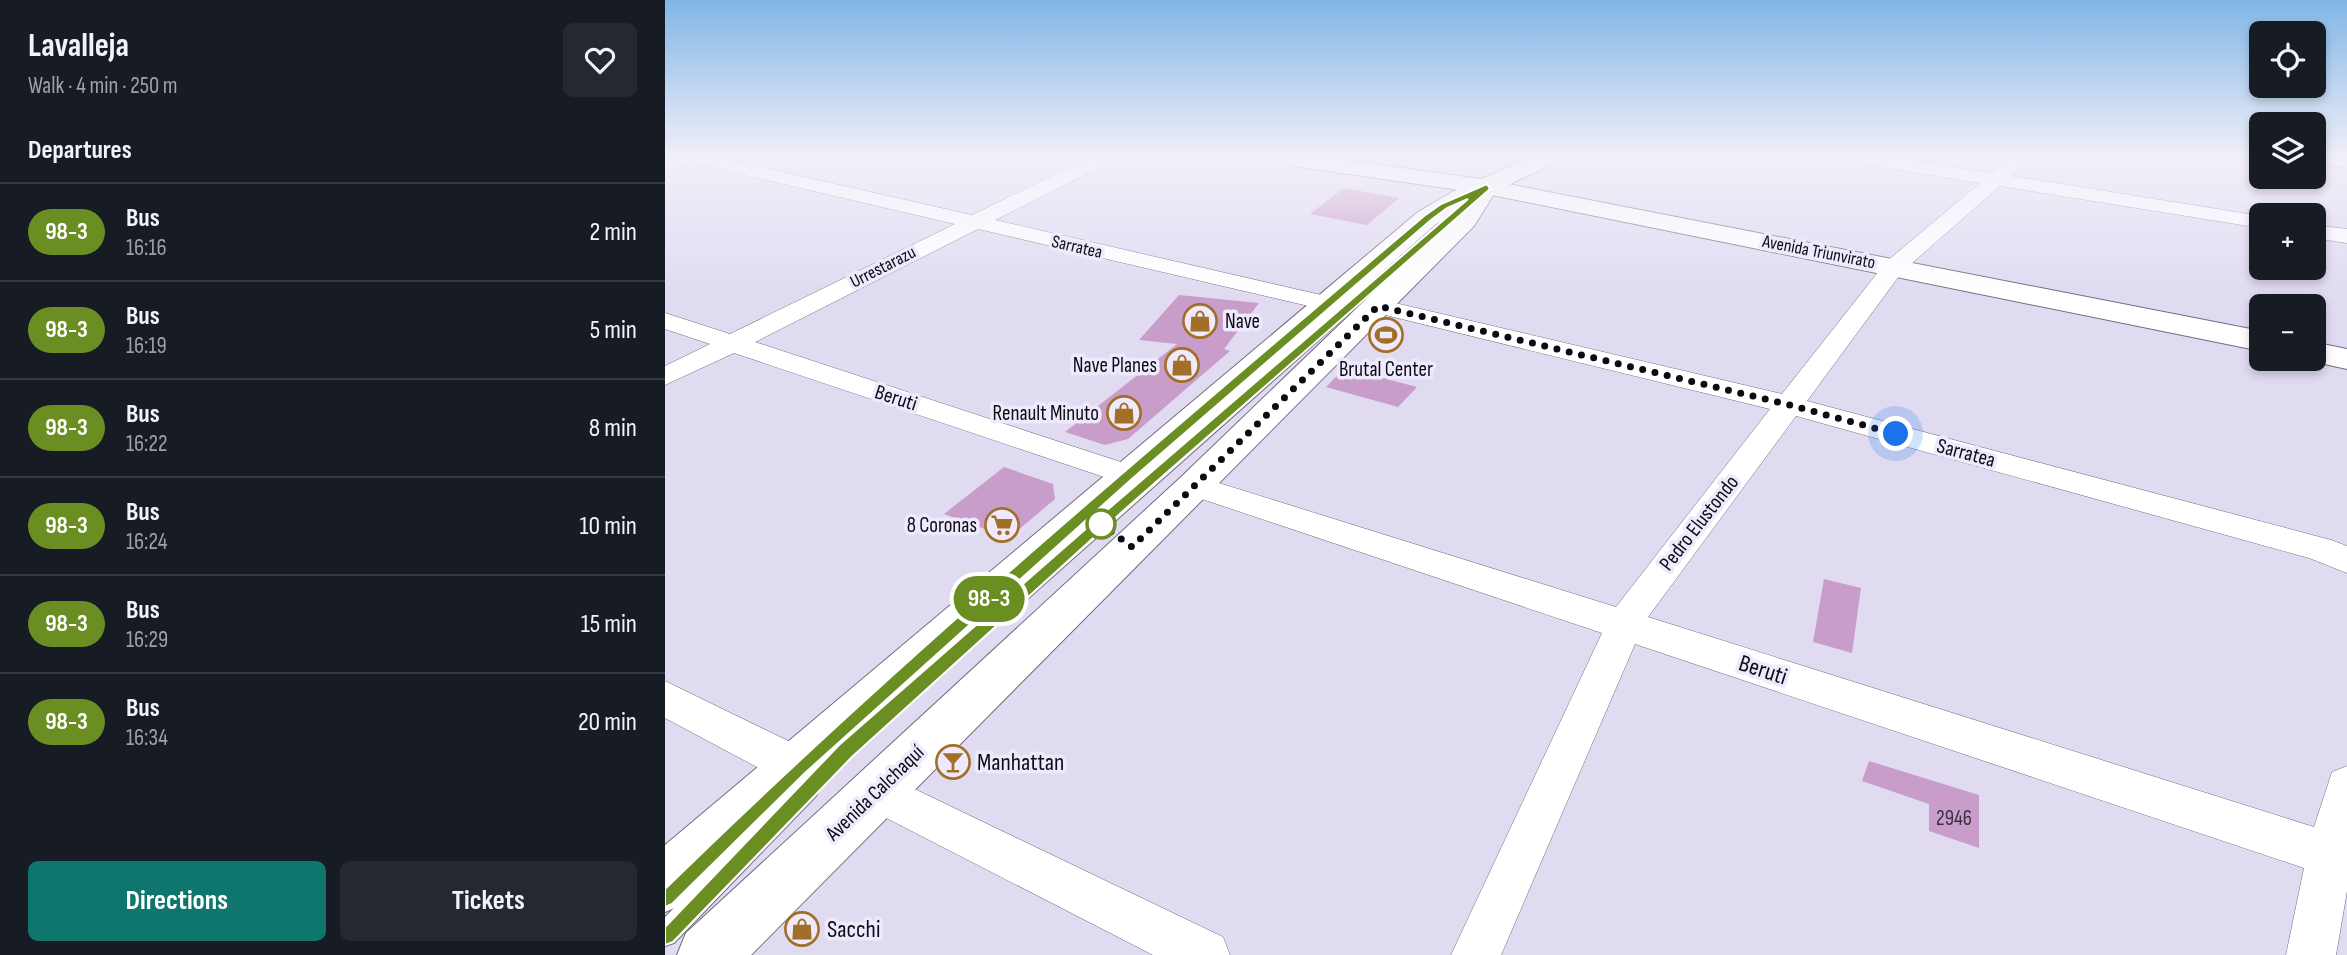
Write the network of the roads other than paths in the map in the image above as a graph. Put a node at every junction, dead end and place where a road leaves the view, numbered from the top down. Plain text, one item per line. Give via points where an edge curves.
1 (890, 204) edge
2 (1011, 204) edge
3 (1450, 204) edge
4 (1468, 204) edge
5 (1476, 204) edge
6 (1571, 204) edge
7 (1967, 204) edge
8 (2173, 204) edge
9 (2249, 219) edge
10 (972, 223) junction
11 (2326, 233) edge
12 (2347, 236) edge
13 (1894, 267) junction
14 (1330, 304) junction
15 (1378, 306) junction
16 (665, 321) edge
17 (2249, 339) edge
18 (732, 343) junction
19 (2326, 355) edge
20 (2347, 359) edge
21 (665, 377) edge
22 (1790, 405) junction
23 (1128, 475) junction
24 (1195, 486) junction
25 (2347, 560) edge
26 (992, 621) dead end
27 (1624, 625) junction
28 (665, 698) edge
29 (808, 774) junction
30 (2347, 786) edge
31 (877, 791) junction
32 (2330, 854) junction
33 (665, 883) edge
34 (665, 897) edge
35 (665, 934) edge
36 (708, 955) edge
37 (1205, 955) edge
38 (1476, 955) edge
39 (2311, 955) edge

1 - 10 street, Sarratea
2 - 10 street, Urrestarazu
3 - 14 main road via 1427,218
4 - 26 lane
5 - 15 main road, Avenida Calchaquí
6 - 13 main road, Avenida Triunvirato
7 - 13 street, Pedro Elustondo
8 - 9 street
10 - 14 street, Sarratea
10 - 18 street, Urrestarazu
11 - 12 street
13 - 17 main road, Avenida Triunvirato
13 - 22 street, Pedro Elustondo
14 - 23 main road
15 - 22 street, Sarratea
15 - 24 main road, Avenida Calchaquí
16 - 18 street, Beruti
18 - 21 street, Urrestarazu
18 - 23 street, Beruti
19 - 20 main road
22 - 25 street, Sarratea
22 - 27 street, Pedro Elustondo
23 - 29 main road
24 - 27 street, Beruti
24 - 31 main road, Avenida Calchaquí
27 - 32 street, Beruti
27 - 38 street, Pedro Elustondo
28 - 29 street
29 - 33 main road
29 - 34 lane
29 - 35 lane
30 - 32 street
31 - 36 main road, Avenida Calchaquí
31 - 37 street
32 - 39 street

